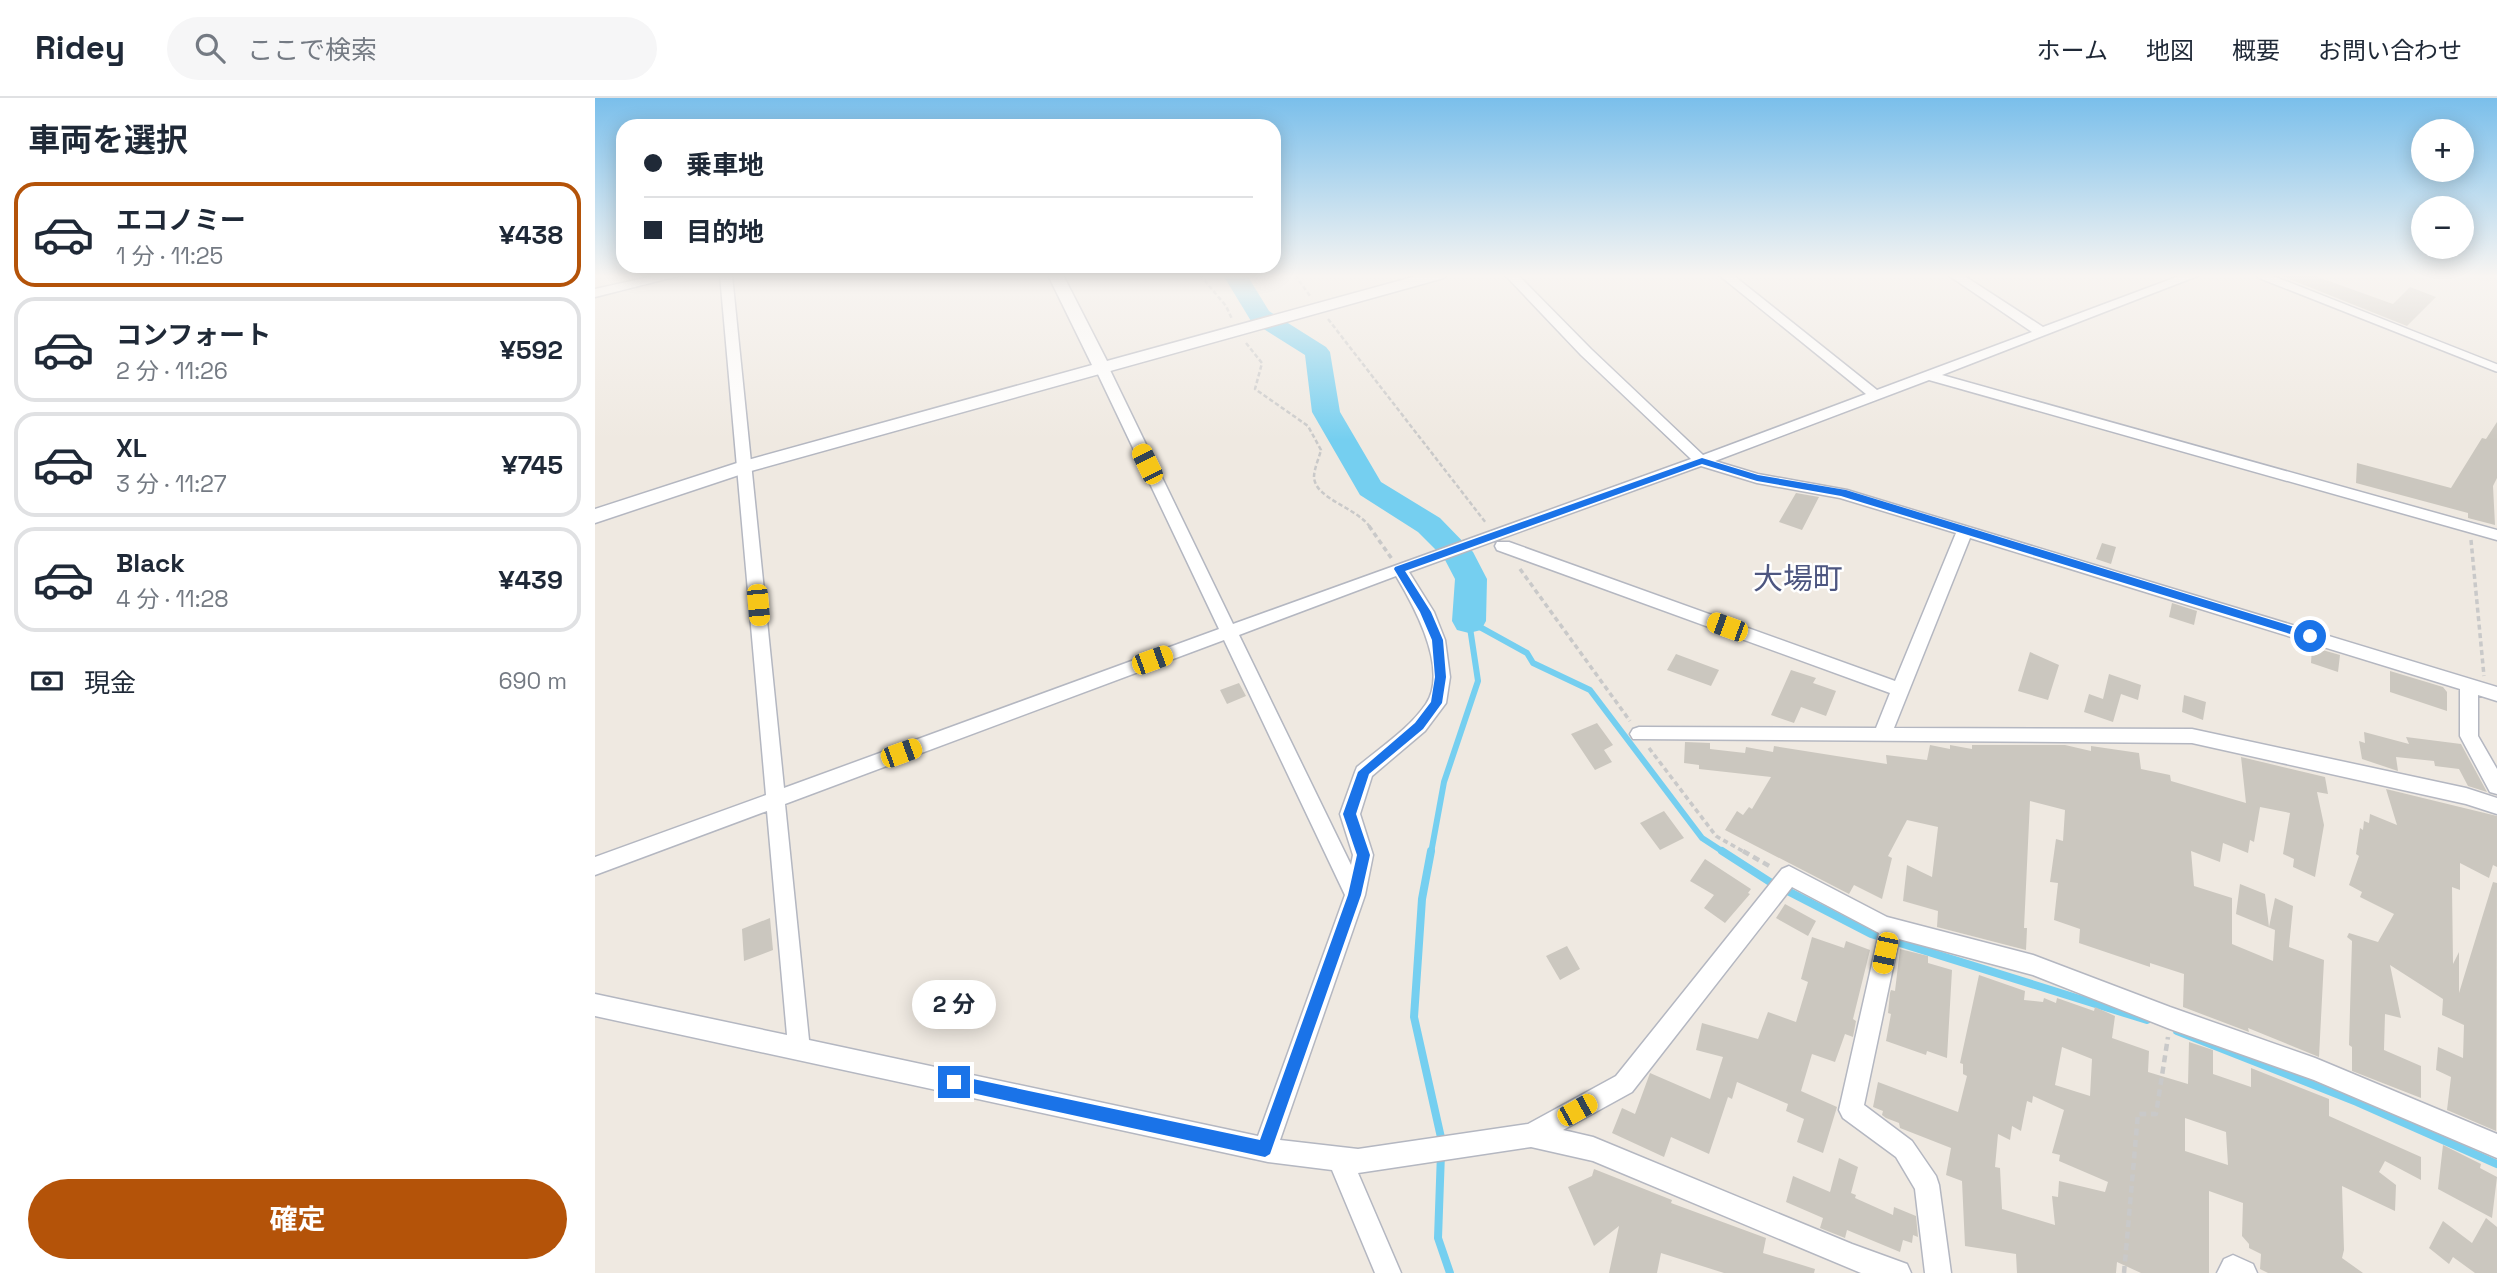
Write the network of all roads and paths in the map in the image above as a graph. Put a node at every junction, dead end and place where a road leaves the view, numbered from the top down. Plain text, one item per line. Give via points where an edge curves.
1 (731, 330) edge
2 (1083, 330) edge
3 (1245, 330) edge
4 (1336, 330) edge
5 (1564, 330) edge
6 (1794, 330) edge
7 (2038, 330) edge
8 (2051, 330) edge
9 (2400, 330) edge
10 (1238, 332) junction
11 (2043, 333) junction
12 (1102, 368) junction
13 (2497, 368) edge
14 (1931, 376) junction
15 (1877, 396) junction
16 (1702, 461) junction
17 (744, 467) junction
18 (595, 516) edge
19 (2469, 528) junction
20 (1965, 530) junction
21 (2497, 535) edge
22 (1495, 539) junction
23 (1402, 568) junction
24 (1228, 632) junction
25 (2484, 689) edge
26 (1900, 690) junction
27 (1639, 734) junction
28 (1882, 735) junction
29 (2497, 786) edge
30 (776, 799) junction
31 (2497, 806) edge
32 (595, 866) edge
33 (1782, 883) junction
34 (1355, 895) junction
35 (1891, 928) junction
36 (595, 1005) edge
37 (2168, 1033) dead end
38 (799, 1049) junction
39 (1523, 1137) junction
40 (2497, 1146) edge
41 (1265, 1149) junction
42 (1339, 1158) junction
43 (1388, 1273) edge
44 (1898, 1273) edge
45 (1938, 1273) edge
46 (2124, 1273) edge
47 (2230, 1273) edge
48 (2243, 1273) edge

1 - 17 street
2 - 12 street
3 - 10 street
4 - 22 path
5 - 16 street
6 - 15 street
7 - 11 street
8 - 11 street
9 - 13 lane
10 - 12 street
10 - 23 path via 1262,363 1255,389 1308,426 1321,450 1314,478 1319,493 1362,516
11 - 14 street
12 - 17 street
12 - 24 street
14 - 15 street
14 - 19 street
15 - 16 street
16 - 20 street via 1757,478 1842,493
16 - 22 street
17 - 18 street
17 - 30 street
19 - 21 street
19 - 25 path
20 - 25 street
20 - 26 street
22 - 23 street
22 - 26 street
22 - 27 path
23 - 24 street
23 - 34 street via 1437,640 1441,677 1437,703 1419,726 1364,772 1350,814 1363,855
24 - 30 street
24 - 34 street
25 - 29 street via 2469,736
26 - 28 street
27 - 28 street
27 - 33 path via 1716,836
28 - 31 street via 2192,736
30 - 32 street
30 - 38 street
33 - 35 street
33 - 39 street via 1623,1084
34 - 41 street
35 - 40 street via 2033,965 2315,1069
35 - 45 street via 1851,1110 1904,1149 1927,1185
36 - 38 street
37 - 46 path via 2156,1114 2138,1114
38 - 41 street
39 - 42 street via 1370,1159
39 - 44 street via 1593,1149
41 - 42 street
42 - 43 street
47 - 48 street via 2233,1268

